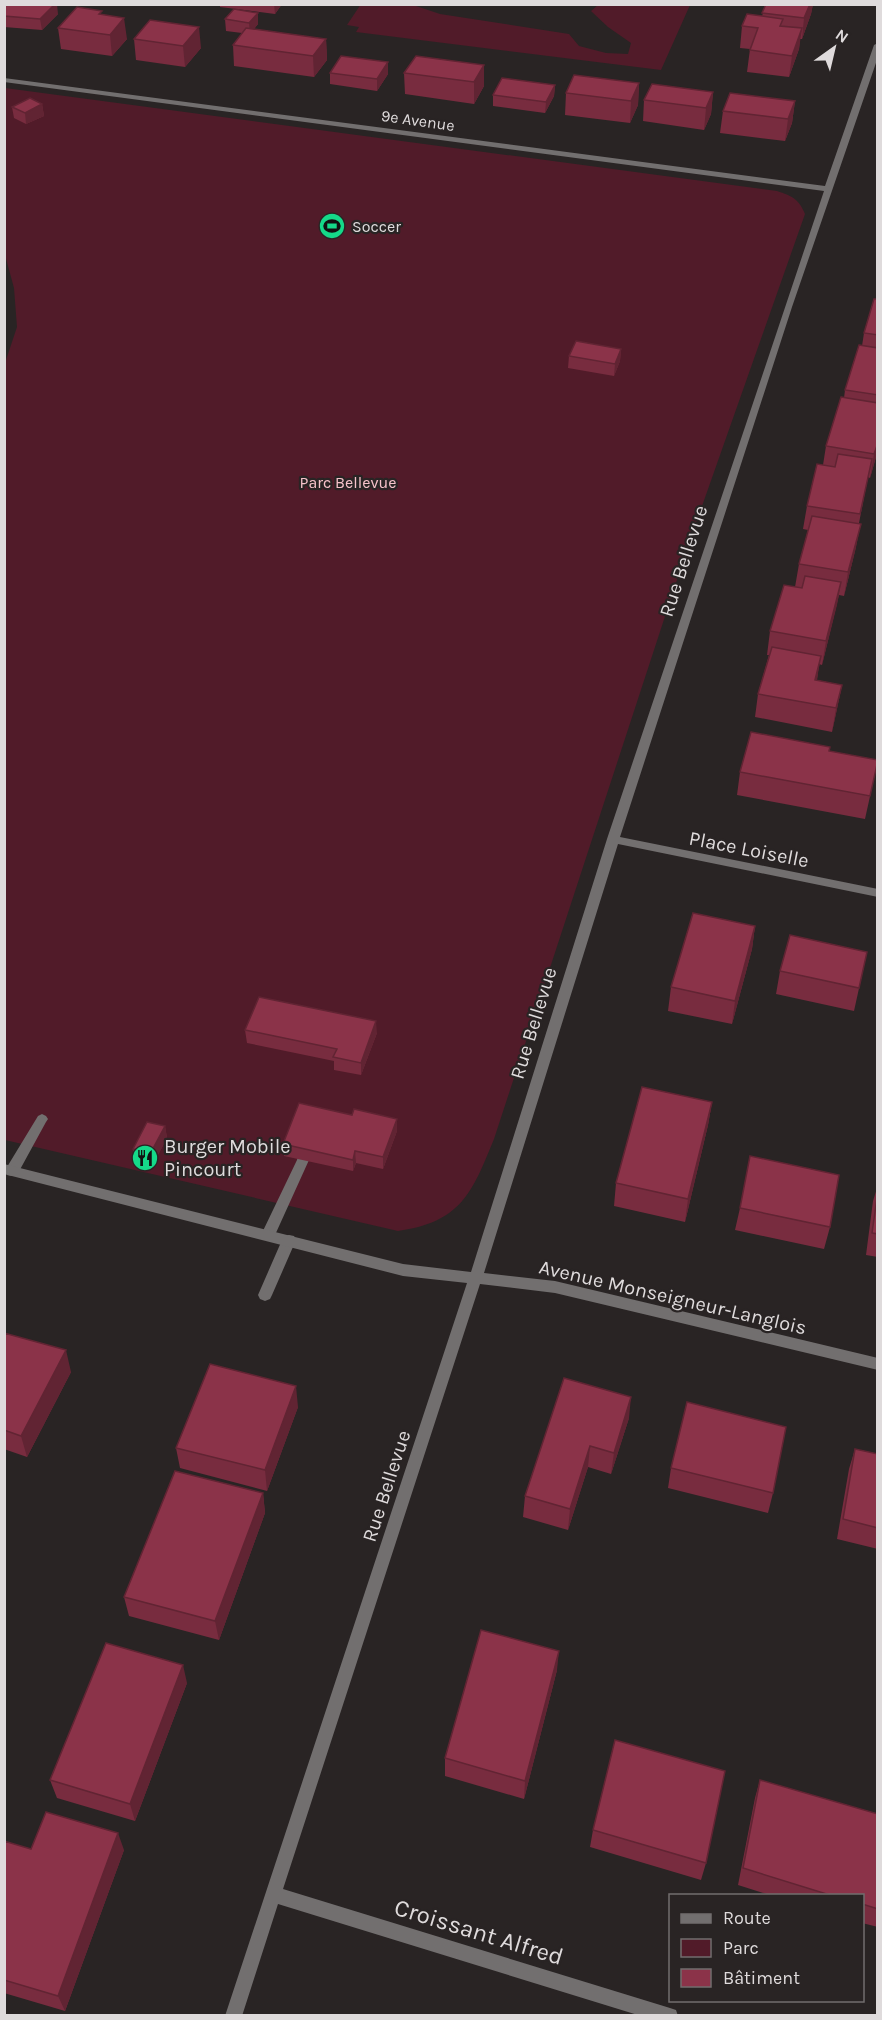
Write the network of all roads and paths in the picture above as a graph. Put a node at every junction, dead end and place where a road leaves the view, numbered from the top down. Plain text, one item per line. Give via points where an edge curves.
1 (878, 45) edge
2 (4, 80) edge
3 (828, 189) junction
4 (614, 839) junction
5 (878, 893) edge
6 (42, 1119) dead end
7 (303, 1160) edge
8 (8, 1170) edge
9 (268, 1235) junction
10 (289, 1240) junction
11 (475, 1278) junction
12 (265, 1295) dead end
13 (878, 1364) edge
14 (274, 1894) junction
15 (233, 2016) edge
16 (670, 2016) edge

1 - 3 street, Rue Bellevue
2 - 3 street, 9e Avenue
3 - 4 street, Rue Bellevue
4 - 5 street, Place Loiselle
4 - 11 street, Rue Bellevue
6 - 8 street
7 - 9 street
8 - 9 street, Avenue Monseigneur-Langlois
9 - 10 street, Avenue Monseigneur-Langlois
10 - 11 street, Avenue Monseigneur-Langlois via 403,1270
10 - 12 street
11 - 13 street, Avenue Monseigneur-Langlois via 555,1287
11 - 14 street, Rue Bellevue
14 - 15 street, Rue Bellevue
14 - 16 street, Croissant Alfred

